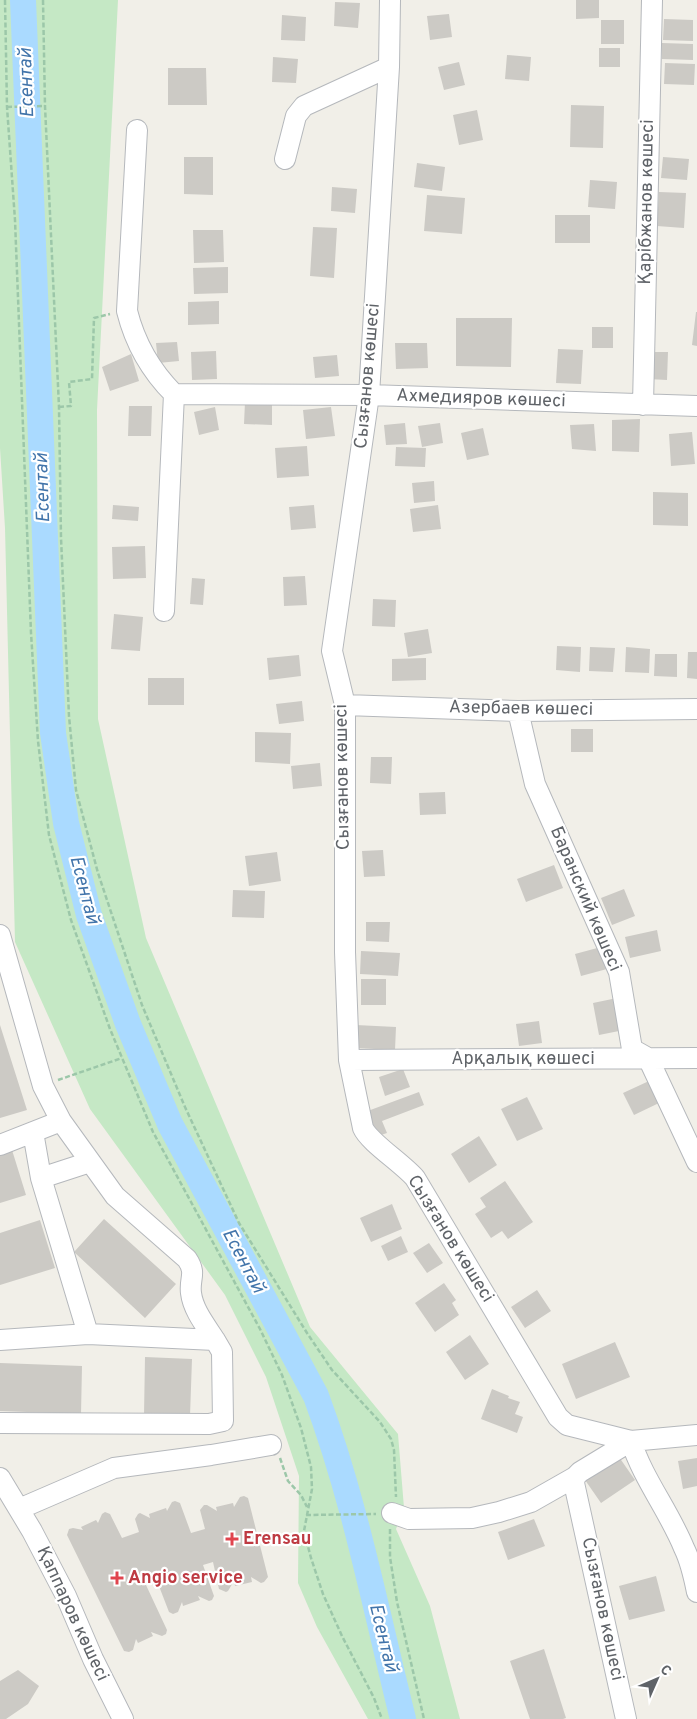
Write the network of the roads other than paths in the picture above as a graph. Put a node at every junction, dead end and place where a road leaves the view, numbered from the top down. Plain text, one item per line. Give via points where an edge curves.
1 (390, 0) edge
2 (652, 0) edge
3 (389, 67) junction
4 (137, 130) dead end
5 (285, 159) dead end
6 (174, 394) junction
7 (369, 396) junction
8 (643, 405) junction
9 (697, 406) edge
10 (164, 611) dead end
11 (345, 705) junction
12 (697, 709) edge
13 (518, 711) junction
14 (0, 935) edge
15 (648, 1058) junction
16 (697, 1058) edge
17 (349, 1060) junction
18 (61, 1121) junction
19 (33, 1132) junction
20 (0, 1144) edge
21 (90, 1162) junction
22 (697, 1162) edge
23 (41, 1178) junction
24 (88, 1334) junction
25 (0, 1340) edge
26 (214, 1340) junction
27 (0, 1423) edge
28 (697, 1435) edge
29 (631, 1441) junction
30 (271, 1444) road end
31 (575, 1477) junction
32 (0, 1478) edge
33 (0, 1496) edge
34 (19, 1509) junction
35 (383, 1514) road end
36 (697, 1592) edge
37 (123, 1719) edge
38 (626, 1719) edge

1 - 3 street, Сызғанов көшесі
2 - 8 street, Қарібжанов көшесі
3 - 5 street via 304,106 296,116
3 - 7 street, Сызғанов көшесі
4 - 6 street via 127,310 143,353
6 - 7 street, Ахмедияров көшесі
6 - 10 street
7 - 8 street, Ахмедияров көшесі
7 - 11 street, Сызғанов көшесі via 332,651
8 - 9 street, Ахмедияров көшесі
11 - 13 street, Азербаев көшесі
11 - 17 street, Сызғанов көшесі via 344,952
12 - 13 street, Азербаев көшесі
13 - 15 street, Баранский көшесі via 535,784 619,972 632,1049
14 - 18 street via 43,1086
15 - 16 street, Арқалық көшесі
15 - 17 street, Арқалық көшесі
15 - 22 street, Баранский көшесі
17 - 29 street, Сызғанов көшесі via 365,1132 415,1178 558,1417 567,1425
18 - 19 street
18 - 21 street
19 - 20 street
19 - 23 street
21 - 23 street
21 - 26 street via 115,1196 187,1259 193,1268 191,1292 194,1304
23 - 24 street
24 - 25 street
24 - 26 street
26 - 27 street via 222,1352 223,1421 208,1424
28 - 29 street
29 - 31 street
29 - 36 street via 637,1459 684,1547
30 - 34 street via 114,1468
31 - 35 street via 530,1502 472,1518 409,1519
31 - 38 street, Сызғанов көшесі
32 - 34 street, Қаппаров көшесі
33 - 34 street, Қаппаров көшесі
34 - 37 street, Қаппаров көшесі via 66,1596

